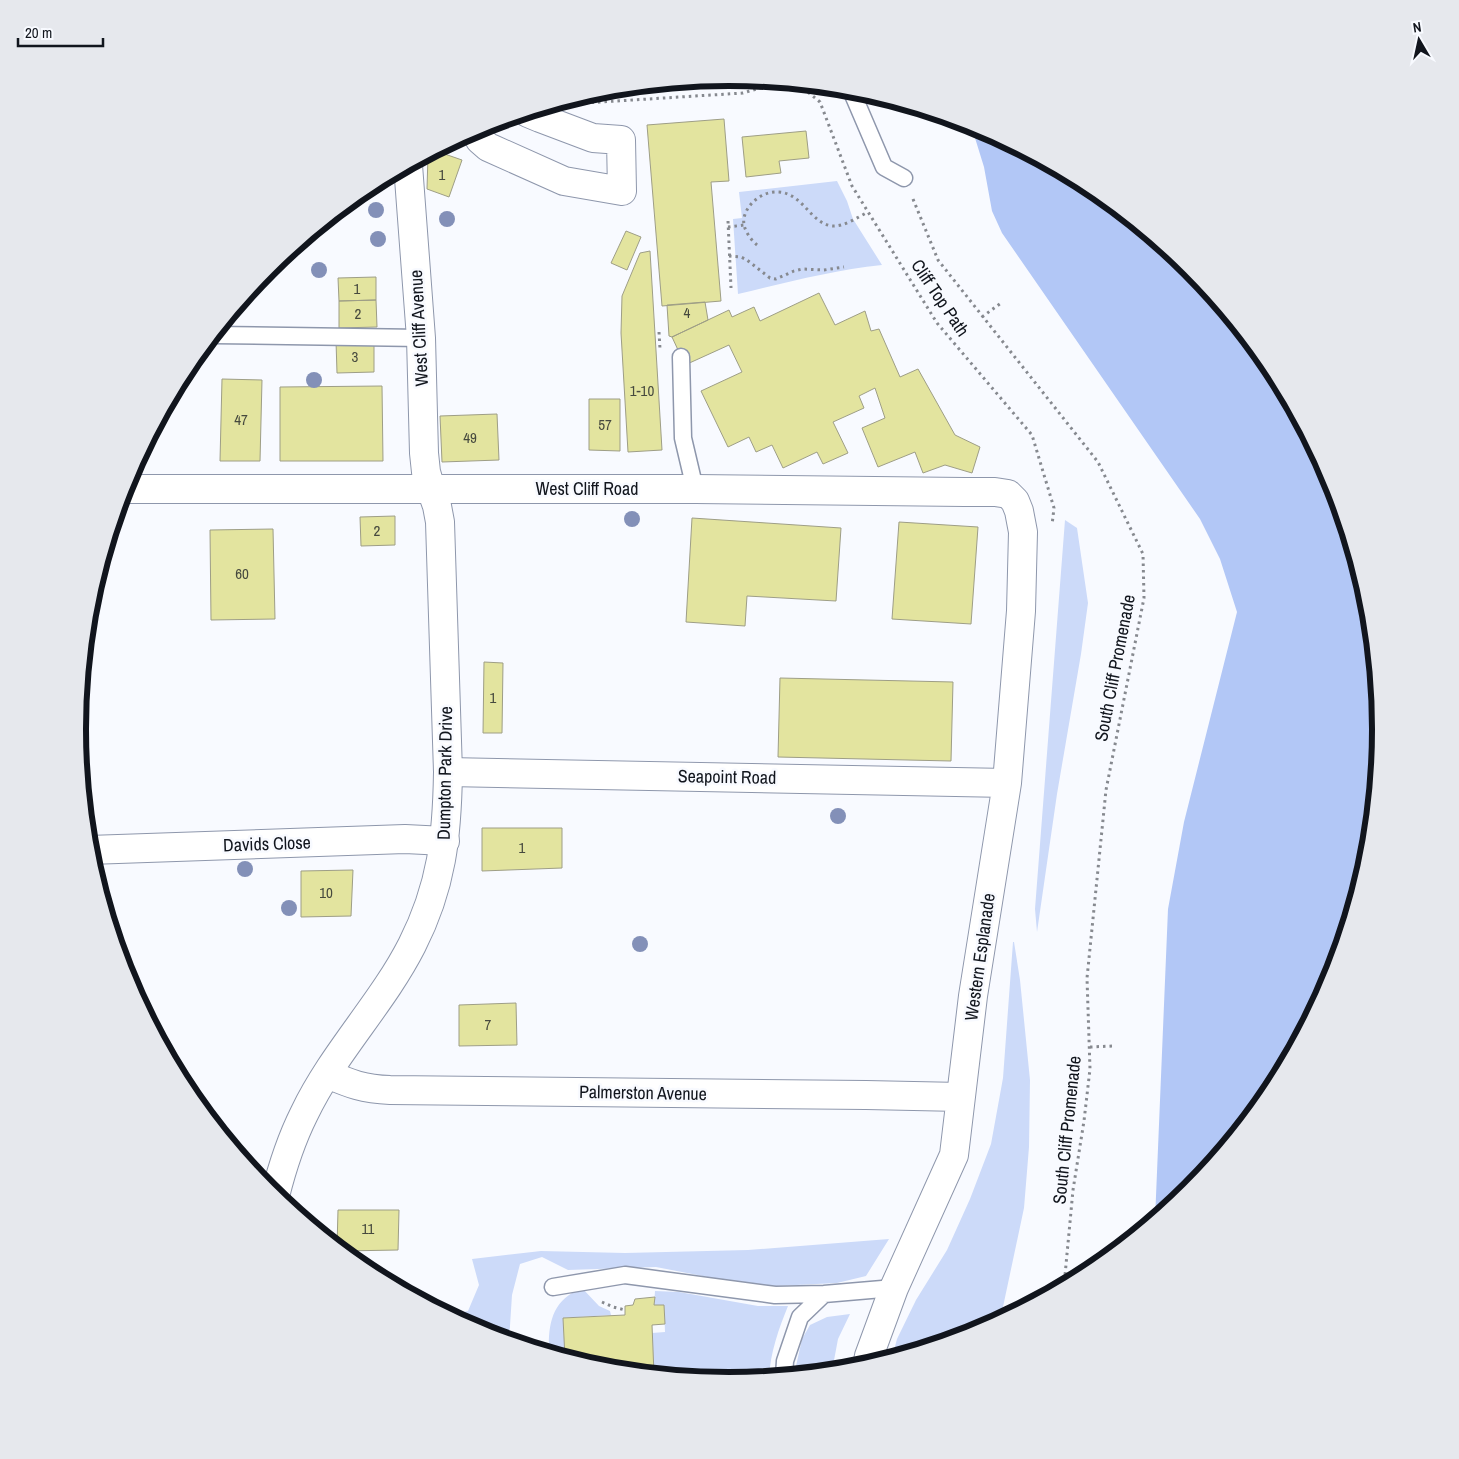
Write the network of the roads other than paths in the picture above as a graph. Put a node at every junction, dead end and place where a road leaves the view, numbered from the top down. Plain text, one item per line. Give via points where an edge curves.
1 (855, 99) edge
2 (536, 116) edge
3 (479, 137) edge
4 (408, 172) edge
5 (904, 178) road end
6 (221, 335) edge
7 (422, 338) junction
8 (681, 357) dead end
9 (133, 488) edge
10 (431, 489) junction
11 (695, 489) junction
12 (1023, 532) joint
13 (448, 772) junction
14 (1007, 783) junction
15 (445, 841) junction
16 (98, 850) edge
17 (327, 1074) junction
18 (961, 1097) junction
19 (277, 1186) edge
20 (553, 1287) dead end
21 (894, 1288) junction
22 (824, 1294) junction
23 (869, 1357) edge
24 (784, 1370) edge

1 - 5 lane via 884,167
2 - 3 street via 593,138 621,140 622,191 564,182 488,147
4 - 7 street, West Cliff Avenue
6 - 7 lane
7 - 10 street, West Cliff Avenue via 424,453
8 - 11 lane via 683,438
9 - 10 street, West Cliff Road
10 - 11 street, West Cliff Road
10 - 13 street, Dumpton Park Drive via 440,522
11 - 12 street, West Cliff Road via 995,492 1008,494 1015,501
12 - 14 street, Western Esplanade via 1021,611
13 - 14 street, Seapoint Road
13 - 15 street, Dumpton Park Drive
14 - 18 street, Western Esplanade via 973,996
15 - 16 street, Davids Close via 406,839
15 - 17 street, Dumpton Park Drive via 437,882 413,944
17 - 18 street, Palmerston Avenue via 356,1086 390,1090
17 - 19 street, Dumpton Park Drive via 296,1131
18 - 21 street, Western Esplanade via 954,1156
20 - 22 lane via 625,1275 774,1295
21 - 22 lane
21 - 23 street, Western Esplanade
22 - 24 lane via 800,1317

